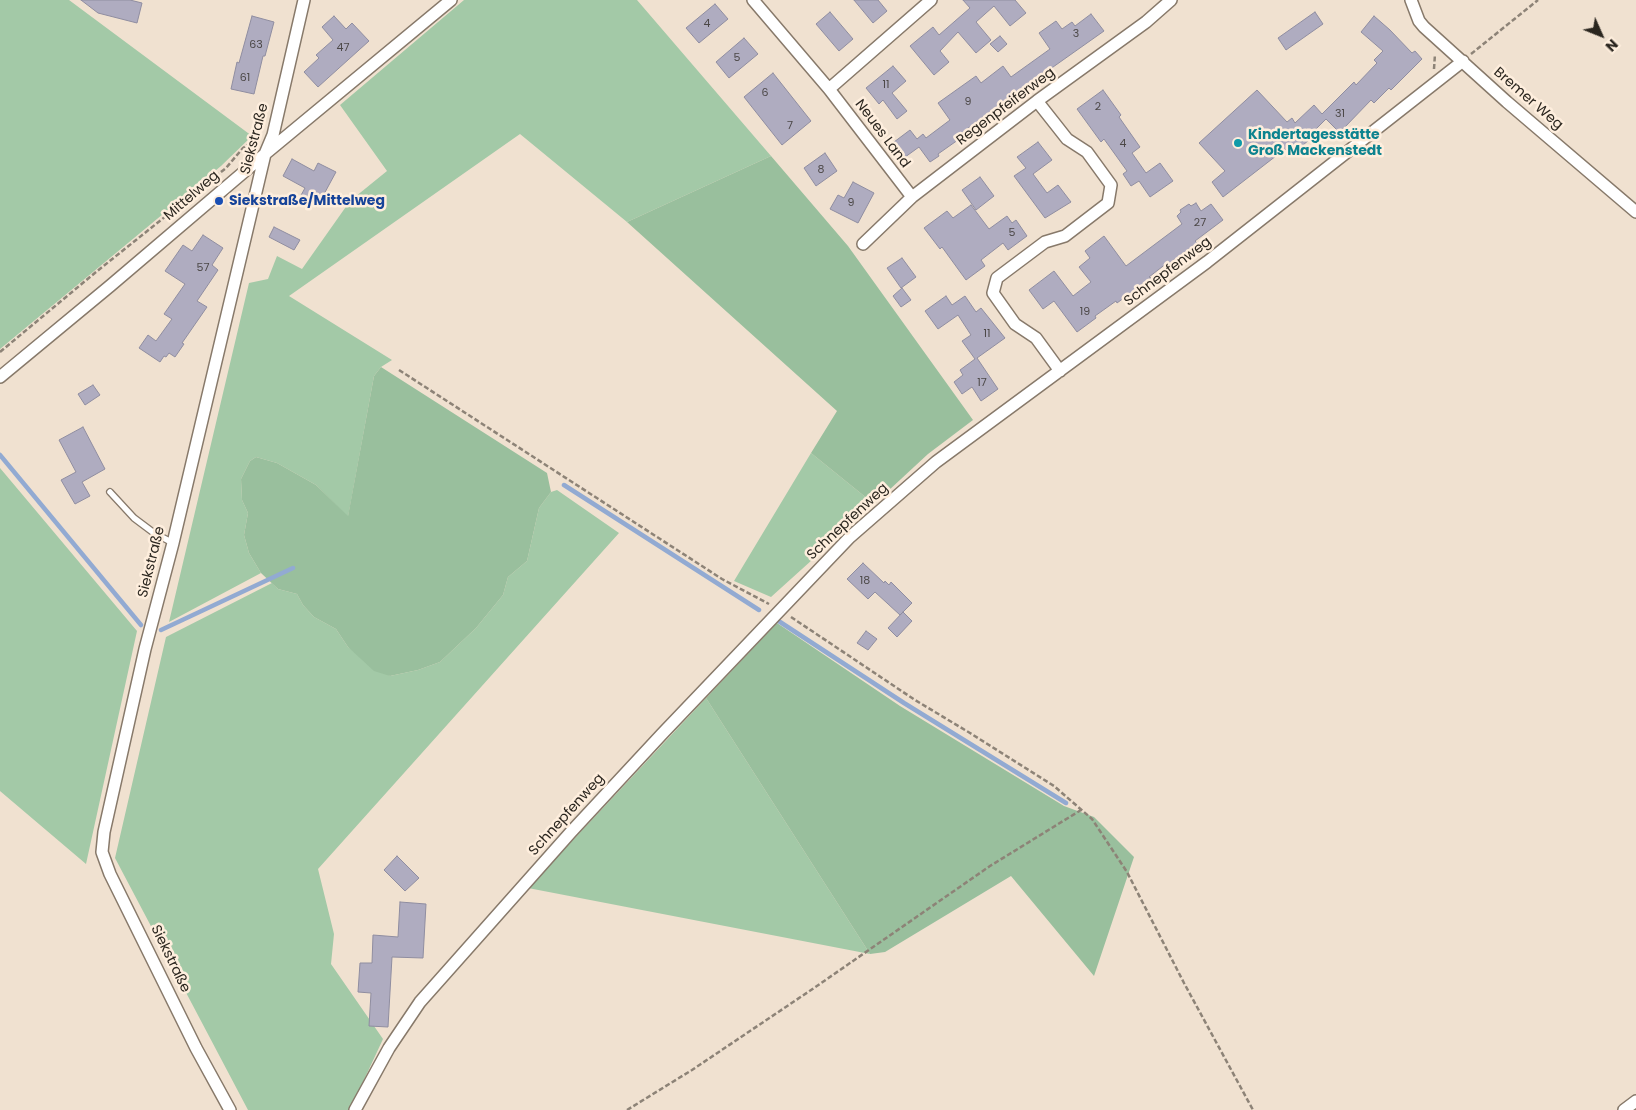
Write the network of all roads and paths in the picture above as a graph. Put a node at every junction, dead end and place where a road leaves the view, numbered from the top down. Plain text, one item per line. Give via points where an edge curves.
1 (304, 0) edge
2 (451, 0) edge
3 (753, 0) edge
4 (931, 0) edge
5 (1171, 0) edge
6 (1411, 0) edge
7 (1538, 0) edge
8 (1463, 61) junction
9 (829, 89) junction
10 (1037, 101) junction
11 (273, 135) junction
12 (265, 154) junction
13 (912, 197) junction
14 (1636, 212) edge
15 (863, 244) dead end
16 (0, 352) edge
17 (399, 370) dead end
18 (1060, 371) junction
19 (0, 377) edge
20 (110, 492) dead end
21 (173, 543) junction
22 (780, 610) junction
23 (1081, 810) junction
24 (1636, 1100) edge
25 (230, 1110) edge
26 (355, 1110) edge
27 (626, 1110) edge
28 (1252, 1110) edge
29 (1624, 1110) edge

1 - 11 street, Siekstraße
2 - 12 street, Mittelweg
3 - 9 street, Neues Land
4 - 9 street
5 - 10 street, Regenpfeiferweg via 1146,22
6 - 8 street, Bremer Weg via 1419,21
7 - 8 path
8 - 14 street, Bremer Weg
8 - 18 street, Schnepfenweg via 1207,262
9 - 13 street, Neues Land
10 - 13 street, Regenpfeiferweg
10 - 18 street via 1067,139 1087,152 1111,185 1108,203 1065,236 1045,242 997,278 993,293 1015,324 1036,338
11 - 12 street, Siekstraße
11 - 16 path via 254,139 226,168
12 - 19 street, Mittelweg
12 - 21 street, Siekstraße
13 - 15 street, Regenpfeiferweg
17 - 22 path via 722,579
18 - 22 street, Schnepfenweg via 936,462 850,536
20 - 21 lane via 134,518
21 - 25 street, Siekstraße via 143,658 102,852 196,1048
22 - 23 path via 915,700 1054,786
22 - 26 street, Schnepfenweg via 578,825 420,1002 389,1048
23 - 27 path via 990,866 692,1070
23 - 28 path via 1092,819 1127,872
24 - 29 street

